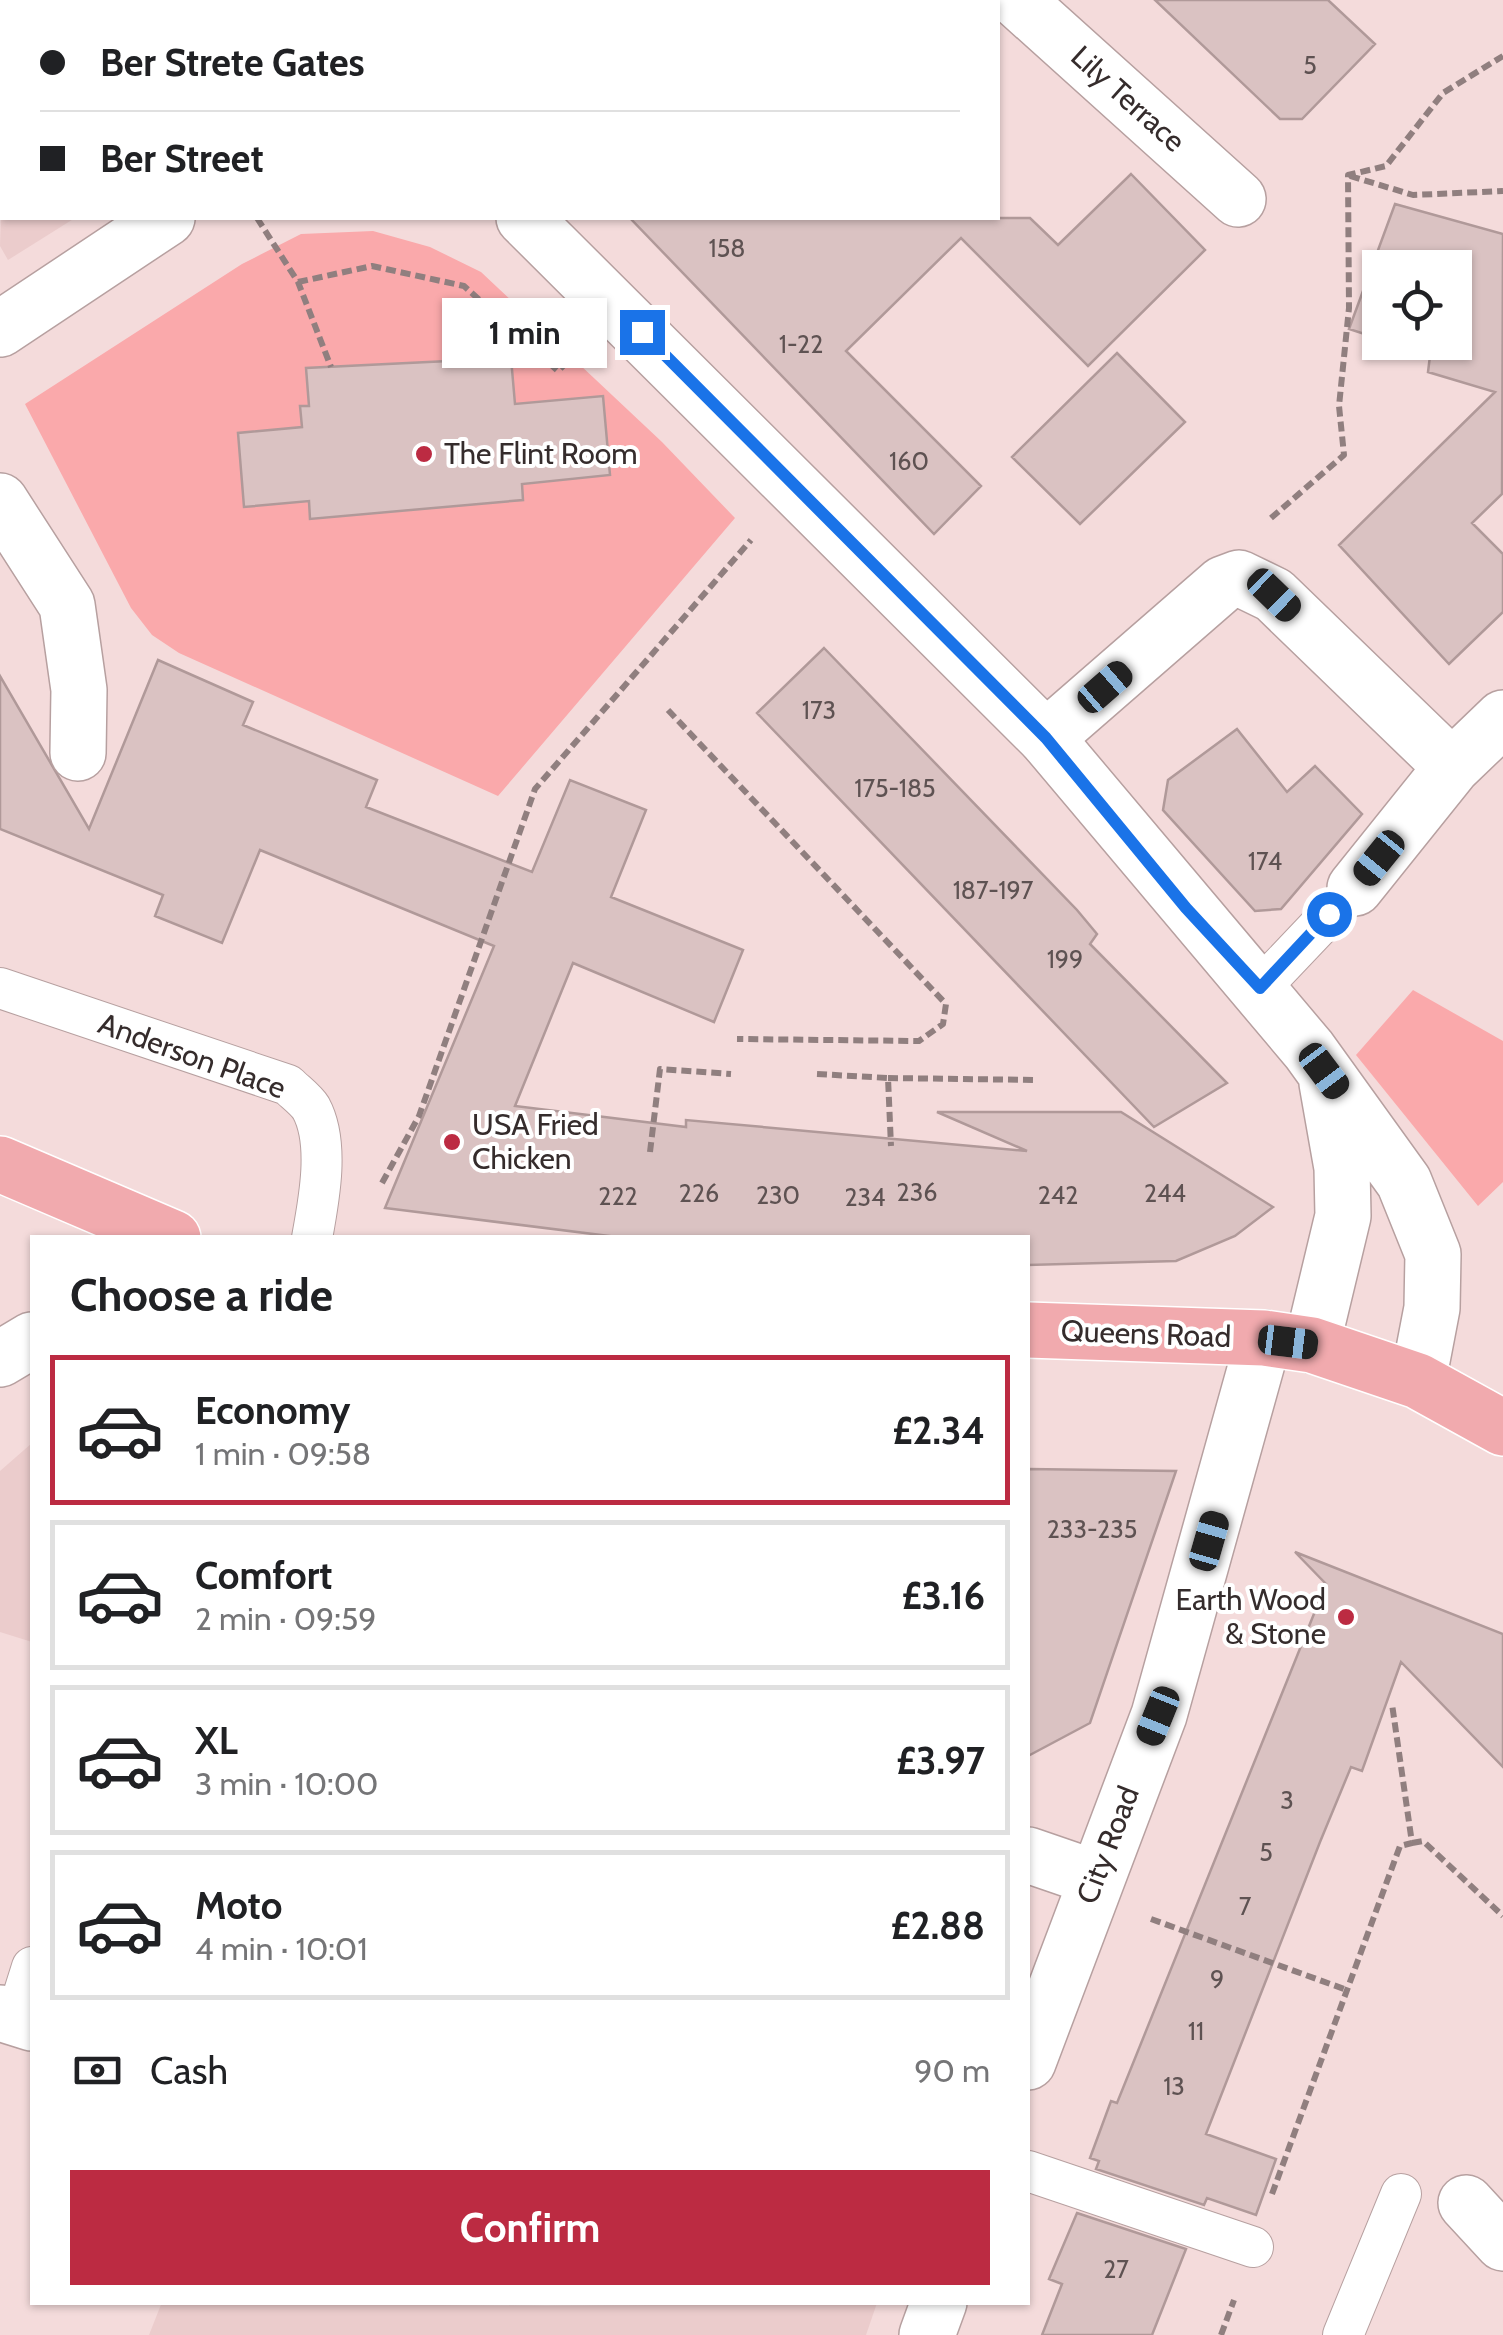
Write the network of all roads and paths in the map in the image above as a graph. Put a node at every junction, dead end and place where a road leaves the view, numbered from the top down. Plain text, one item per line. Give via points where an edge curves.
1 (1017, 0) edge
2 (1503, 56) edge
3 (1348, 175) junction
4 (1503, 192) edge
5 (1238, 199) dead end
6 (164, 220) edge
7 (258, 220) edge
8 (526, 220) edge
9 (298, 282) junction
10 (0, 329) edge
11 (566, 362) dead end
12 (331, 367) dead end
13 (0, 501) edge
14 (755, 536) dead end
15 (1239, 578) junction
16 (668, 710) dead end
17 (1503, 718) edge
18 (1046, 738) junction
19 (78, 752) dead end
20 (1452, 767) junction
21 (1355, 888) joint
22 (0, 988) edge
23 (1260, 988) junction
24 (737, 1039) dead end
25 (1324, 1071) junction
26 (731, 1074) dead end
27 (817, 1074) dead end
28 (888, 1078) junction
29 (1036, 1080) dead end
30 (891, 1146) dead end
31 (650, 1152) dead end
32 (0, 1164) edge
33 (374, 1198) dead end
34 (158, 1235) edge
35 (313, 1235) edge
36 (1030, 1330) edge
37 (30, 1341) edge
38 (1288, 1341) junction
39 (0, 1359) edge
40 (1418, 1381) junction
41 (1503, 1428) edge
42 (1392, 1704) dead end
43 (1412, 1843) junction
44 (1030, 1856) edge
45 (1092, 1887) junction
46 (1503, 1916) edge
47 (30, 1973) edge
48 (1347, 1990) junction
49 (16, 2018) edge
50 (1030, 2057) edge
51 (1030, 2172) edge
52 (1401, 2194) dead end
53 (1466, 2203) dead end
54 (1503, 2243) edge
55 (1253, 2247) junction
56 (938, 2305) edge
57 (927, 2335) edge
58 (1222, 2335) edge
59 (1344, 2335) edge

1 - 5 street, Lily Terrace
2 - 3 path via 1443,93 1386,166
3 - 4 path via 1414,195
3 - 15 path via 1344,455 1268,520
6 - 10 street
7 - 9 path
8 - 18 street
9 - 11 path via 372,266 464,286 558,370
9 - 12 path
13 - 19 street via 67,605 79,690
14 - 33 path via 535,790 418,1116
15 - 18 street via 1223,584
15 - 20 street via 1274,595
16 - 24 path via 946,1004 943,1024 919,1041
17 - 20 street
18 - 23 street
20 - 21 street
21 - 23 lane
22 - 35 lane, Anderson Place via 288,1086 310,1106 319,1133
23 - 25 street
25 - 38 street, City Road via 1342,1168 1343,1216
25 - 40 street via 1404,1182 1433,1254 1432,1308
26 - 31 path via 660,1070
27 - 28 path
28 - 29 path
28 - 30 path
32 - 34 main road
36 - 38 main road, Queens Road
37 - 39 street
38 - 40 main road, Queens Road
38 - 45 street, City Road
40 - 41 main road, Queens Road
42 - 43 path
43 - 46 path via 1423,1841
43 - 48 path via 1400,1846
44 - 45 street
45 - 48 path
45 - 50 street, City Road
47 - 49 lane
48 - 55 path
51 - 55 lane
52 - 59 lane
53 - 54 street
55 - 58 path
56 - 57 street

